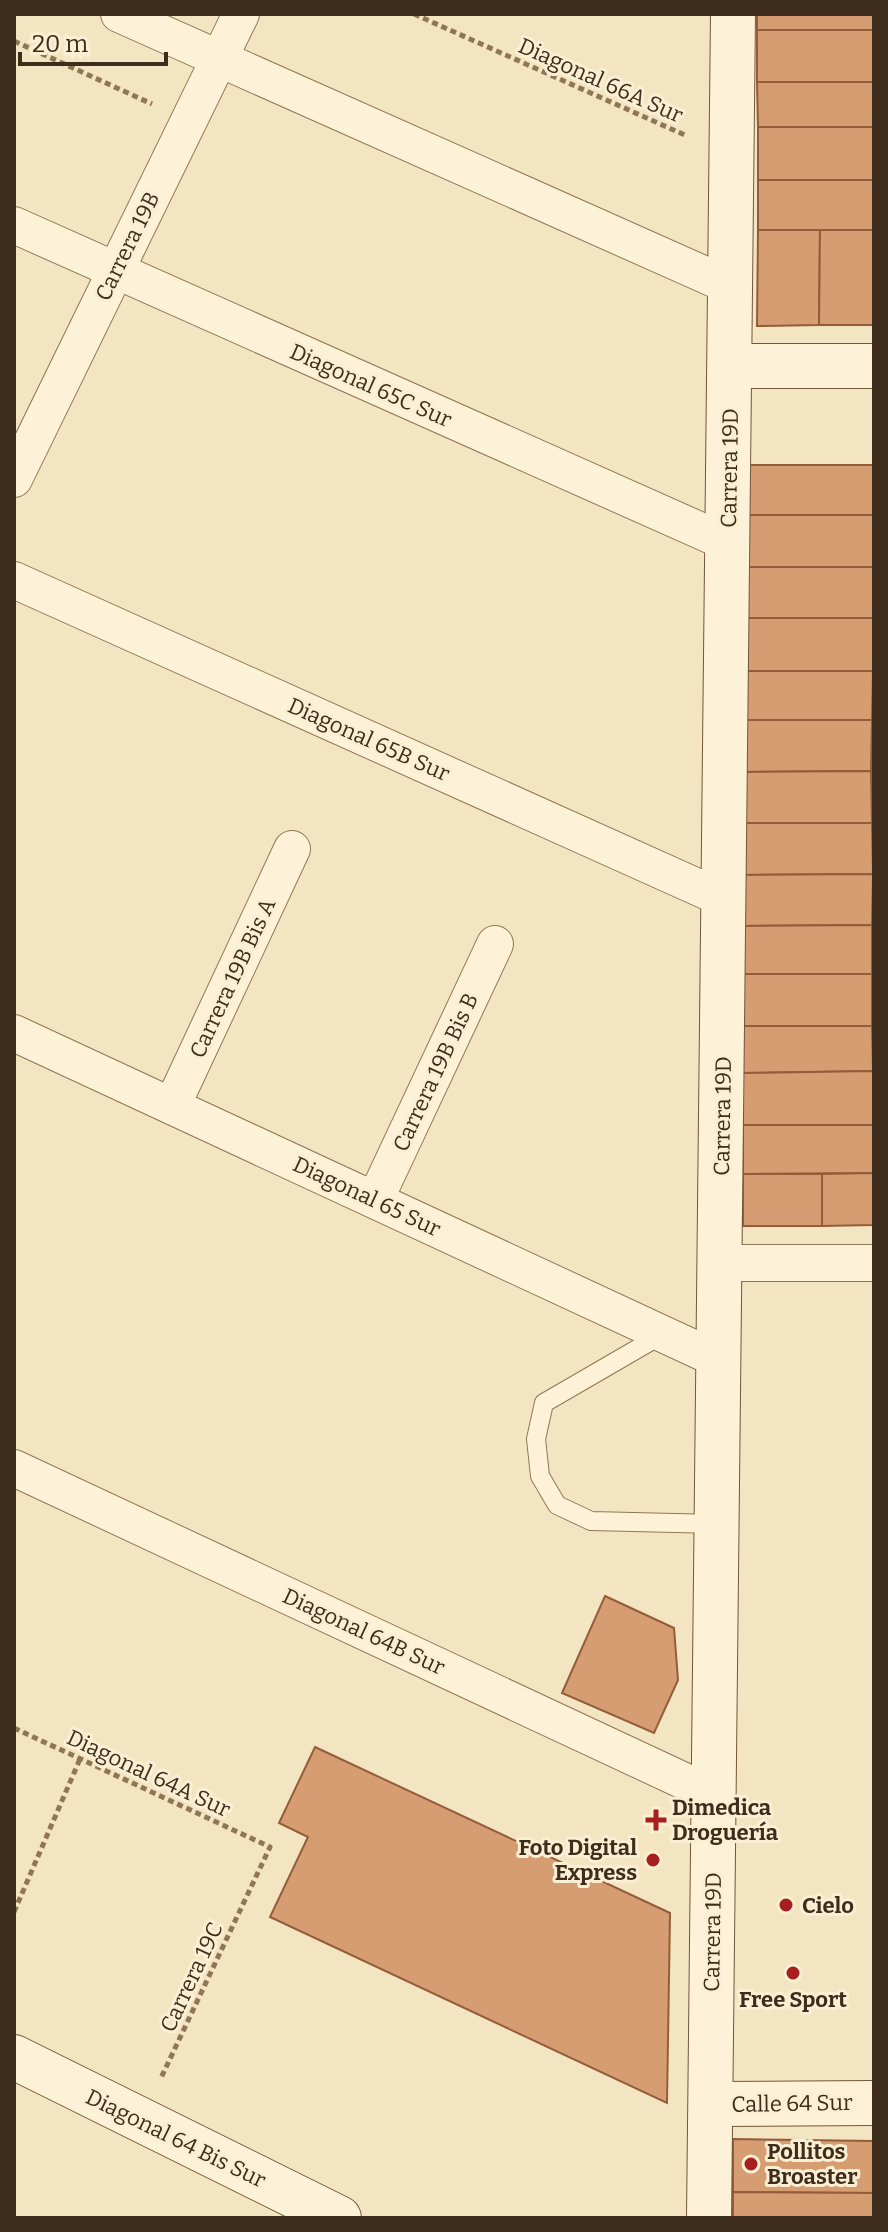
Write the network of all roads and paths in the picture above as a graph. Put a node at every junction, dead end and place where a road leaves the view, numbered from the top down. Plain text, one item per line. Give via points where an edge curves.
1 (119, 14) edge
2 (241, 14) edge
3 (414, 14) edge
4 (733, 14) edge
5 (14, 41) edge
6 (218, 60) junction
7 (189, 121) junction
8 (732, 155) junction
9 (14, 225) edge
10 (115, 272) junction
11 (730, 286) junction
12 (730, 366) junction
13 (874, 366) edge
14 (14, 479) edge
15 (728, 543) junction
16 (14, 580) edge
17 (292, 849) dead end
18 (724, 899) junction
19 (495, 944) dead end
20 (14, 1033) edge
21 (172, 1106) junction
22 (375, 1200) junction
23 (720, 1263) junction
24 (874, 1263) edge
25 (663, 1334) junction
26 (719, 1360) junction
27 (14, 1468) edge
28 (717, 1524) junction
29 (14, 1728) edge
30 (80, 1759) junction
31 (714, 1795) junction
32 (270, 1847) joint
33 (14, 1912) edge
34 (14, 2057) edge
35 (874, 2103) edge
36 (711, 2104) junction
37 (141, 2120) junction
38 (339, 2218) edge
39 (709, 2218) edge

1 - 6 street
2 - 6 street, Carrera 19B
3 - 8 path, Diagonal 66A Sur
4 - 8 street, Carrera 19D
5 - 7 path
6 - 7 street, Carrera 19B
6 - 11 street
7 - 10 street, Carrera 19B
8 - 11 street, Carrera 19D
9 - 10 street, Diagonal 65C Sur
10 - 14 street, Carrera 19B
10 - 15 street, Diagonal 65C Sur
11 - 12 street, Carrera 19D
12 - 13 street
12 - 15 street, Carrera 19D
15 - 18 street, Carrera 19D
16 - 18 street, Diagonal 65B Sur
17 - 21 street, Carrera 19B Bis A
18 - 23 street, Carrera 19D
19 - 22 street, Carrera 19B Bis B
20 - 21 street, Diagonal 65 Sur
21 - 22 street, Diagonal 65 Sur
22 - 25 street, Diagonal 65 Sur
23 - 24 street
23 - 26 street, Carrera 19D
25 - 26 street, Diagonal 65 Sur
25 - 28 lane via 544,1403 536,1439 540,1476 557,1505 591,1521
26 - 28 street, Carrera 19D
27 - 31 street, Diagonal 64B Sur
28 - 31 street, Carrera 19D
29 - 30 path, Diagonal 64A Sur
30 - 32 path, Diagonal 64A Sur
30 - 33 path
31 - 36 street, Carrera 19D
32 - 37 path, Carrera 19C
34 - 37 street, Diagonal 64 Bis Sur
35 - 36 street, Calle 64 Sur
36 - 39 street, Carrera 19D
37 - 38 street, Diagonal 64 Bis Sur

